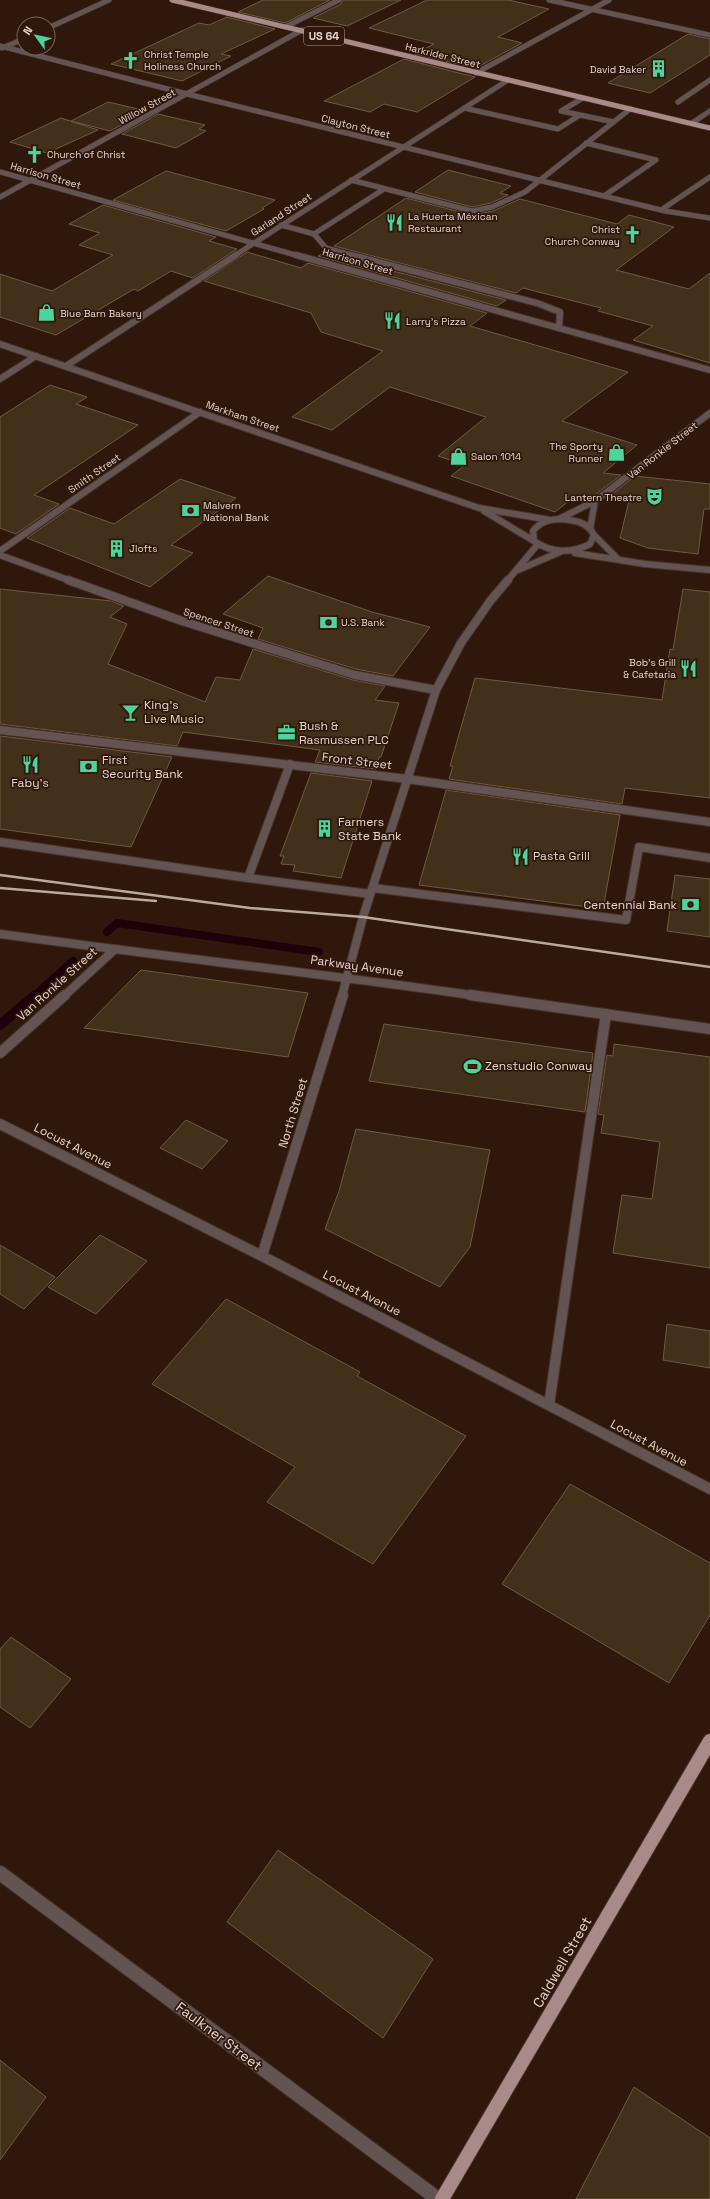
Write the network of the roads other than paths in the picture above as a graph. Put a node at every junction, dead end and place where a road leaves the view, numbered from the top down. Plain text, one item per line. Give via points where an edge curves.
1 (109, 0) edge
2 (172, 0) edge
3 (339, 0) edge
4 (549, 0) edge
5 (609, 0) edge
6 (593, 10) junction
7 (56, 24) edge
8 (285, 27) junction
9 (302, 30) junction
10 (710, 35) edge
11 (16, 42) edge
12 (2, 48) edge
13 (476, 73) junction
14 (508, 80) junction
15 (710, 80) edge
16 (187, 94) junction
17 (583, 98) junction
18 (678, 102) dead end
19 (464, 108) junction
20 (630, 109) junction
21 (710, 111) edge
22 (580, 115) junction
23 (614, 122) junction
24 (692, 123) junction
25 (710, 128) edge
26 (586, 143) junction
27 (404, 147) junction
28 (0, 172) edge
29 (710, 177) edge
30 (351, 180) junction
31 (539, 180) junction
32 (30, 181) junction
33 (384, 189) junction
34 (604, 196) junction
35 (0, 197) edge
36 (661, 210) junction
37 (710, 218) edge
38 (281, 225) junction
39 (314, 234) junction
40 (254, 243) junction
41 (559, 328) junction
42 (0, 344) edge
43 (36, 356) junction
44 (66, 366) junction
45 (710, 370) edge
46 (0, 379) edge
47 (200, 412) junction
48 (710, 413) edge
49 (595, 501) junction
50 (478, 508) junction
51 (559, 519) junction
52 (550, 520) junction
53 (592, 532) junction
54 (536, 542) junction
55 (0, 551) edge
56 (565, 552) junction
57 (0, 555) edge
58 (618, 559) junction
59 (710, 570) edge
60 (516, 571) junction
61 (436, 690) junction
62 (0, 730) edge
63 (290, 764) junction
64 (407, 779) junction
65 (710, 822) edge
66 (0, 842) edge
67 (710, 858) edge
68 (248, 878) junction
69 (372, 891) junction
70 (0, 934) edge
71 (114, 950) junction
72 (348, 977) junction
73 (606, 1014) junction
74 (710, 1029) edge
75 (0, 1052) edge
76 (0, 1124) edge
77 (262, 1256) junction
78 (549, 1405) junction
79 (710, 1489) edge
80 (710, 1741) edge
81 (0, 1873) edge
82 (438, 2199) edge
83 (442, 2199) edge

1 - 7 street
2 - 8 main road, Harkrider Street / US 64
3 - 8 street
4 - 6 street
5 - 6 street
6 - 10 street
6 - 13 street
8 - 9 main road, Harkrider Street / US 64
9 - 13 main road, Harkrider Street / US 64
9 - 16 street, Willow Street
11 - 12 street
12 - 16 street, Clayton Street
13 - 14 main road, Harkrider Street / US 64
14 - 17 main road, Harkrider Street / US 64
14 - 19 street, Garland Street
15 - 18 street
16 - 27 street, Clayton Street
16 - 32 street, Willow Street
17 - 20 main road, Harkrider Street / US 64
17 - 22 street via 562,111
19 - 22 street via 558,129
19 - 27 street, Garland Street
20 - 23 street
20 - 24 main road, Harkrider Street / US 64
21 - 24 street
22 - 23 street
23 - 26 street
24 - 25 main road, Harkrider Street / US 64
26 - 31 street
26 - 34 street via 656,160
27 - 30 street, Garland Street
27 - 31 street, Clayton Street
28 - 32 street, Harrison Street
29 - 36 street
30 - 33 street
30 - 38 street, Garland Street
31 - 33 street via 526,192 492,207 472,211
31 - 34 street, Clayton Street
32 - 35 street, Willow Street
32 - 40 street, Harrison Street
33 - 39 street
34 - 36 street, Clayton Street
36 - 37 street, Clayton Street
38 - 39 street
38 - 40 street, Garland Street
39 - 41 street via 326,248 538,303 560,312
40 - 41 street, Harrison Street
40 - 44 street, Garland Street
41 - 45 street, Harrison Street
42 - 43 street, Markham Street
43 - 44 street, Markham Street
43 - 46 street
44 - 47 street, Markham Street
47 - 50 street, Markham Street
47 - 55 street, Smith Street
48 - 49 street, Van Ronkle Street
49 - 51 street, Van Ronkle Street
49 - 53 street
50 - 52 street, Markham Street
50 - 54 street, Markham Street
51 - 52 street
51 - 53 street via 577,521
52 - 54 street via 533,531
53 - 56 street via 594,539 585,548
53 - 58 street
54 - 56 street, Markham Street via 552,550
54 - 60 street
56 - 58 street, Markham Street
56 - 60 street
57 - 61 street, Spencer Street via 182,621 348,672
58 - 59 street, Markham Street
60 - 61 street via 491,600 461,643
61 - 64 street
62 - 63 street, Front Street
63 - 64 street, Front Street
63 - 68 street
64 - 65 street, Front Street
64 - 69 street
66 - 68 street
67 - 69 street via 639,847 626,920
68 - 69 street
69 - 72 street
70 - 71 street, Parkway Avenue
71 - 72 street, Parkway Avenue
71 - 75 street, Van Ronkle Street
72 - 73 street, Parkway Avenue
72 - 77 street, North Street
73 - 74 street, Parkway Avenue
73 - 78 street
76 - 77 street, Locust Avenue
77 - 78 street, Locust Avenue
78 - 79 street, Locust Avenue
80 - 83 main road, Caldwell Street
81 - 82 street, Faulkner Street

